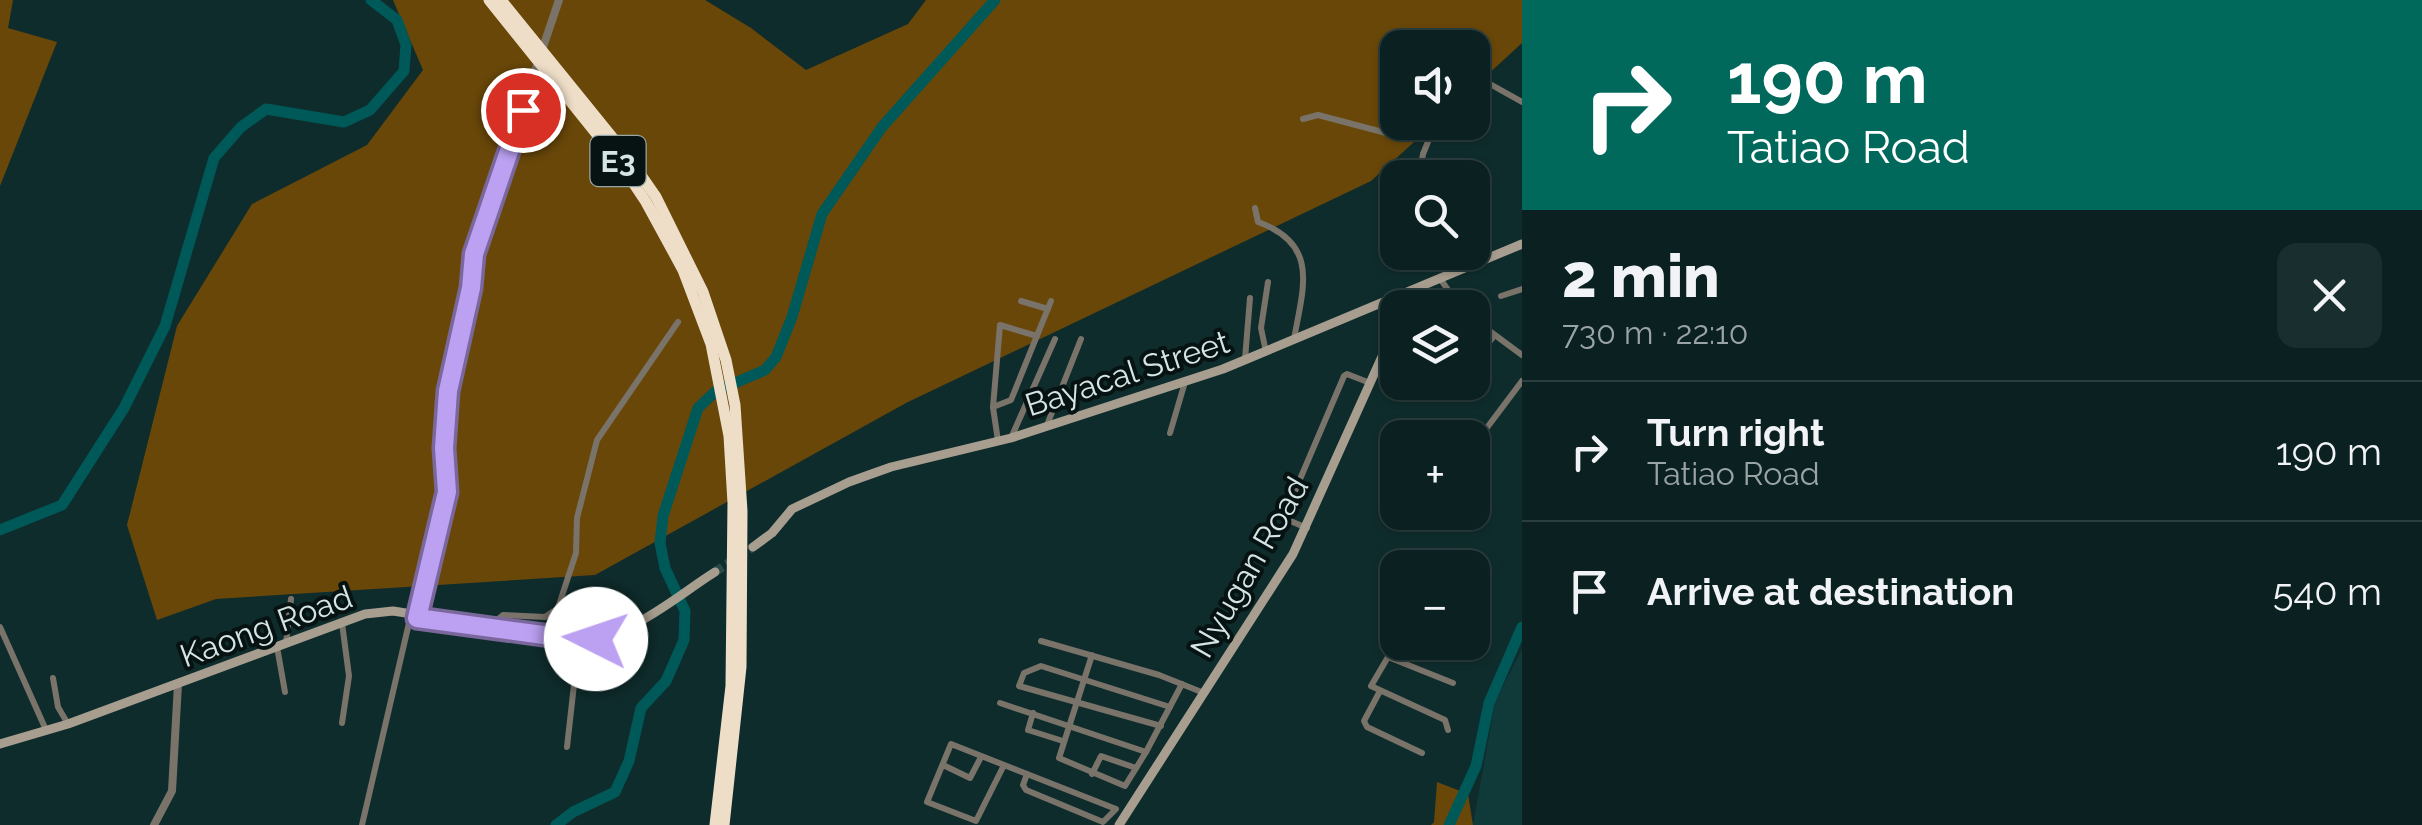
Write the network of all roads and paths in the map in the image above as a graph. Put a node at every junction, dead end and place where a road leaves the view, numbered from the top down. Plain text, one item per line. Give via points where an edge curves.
1 (489, 0) edge
2 (501, 0) edge
3 (559, 0) edge
4 (1490, 84) edge
5 (1522, 102) edge
6 (1303, 119) dead end
7 (1380, 131) edge
8 (1256, 208) dead end
9 (1522, 244) edge
10 (1441, 280) junction
11 (1268, 282) dead end
12 (1522, 289) edge
13 (1416, 290) edge
14 (1448, 290) edge
15 (1501, 296) dead end
16 (1250, 298) dead end
17 (1021, 300) dead end
18 (1380, 305) edge
19 (678, 322) dead end
20 (1490, 333) edge
21 (1037, 336) junction
22 (1494, 336) junction
23 (1055, 340) dead end
24 (1081, 340) dead end
25 (1293, 340) junction
26 (1490, 341) edge
27 (716, 342) junction
28 (1266, 352) junction
29 (1522, 355) edge
30 (1245, 360) junction
31 (1380, 364) edge
32 (1185, 381) junction
33 (1522, 381) edge
34 (1372, 383) junction
35 (993, 407) junction
36 (1047, 425) junction
37 (1490, 425) edge
38 (733, 433) junction
39 (1170, 433) dead end
40 (1011, 438) junction
41 (998, 441) junction
42 (1307, 528) junction
43 (753, 546) tunnel mouth
44 (715, 572) tunnel mouth
45 (291, 599) dead end
46 (417, 618) junction
47 (342, 623) junction
48 (490, 626) junction
49 (0, 628) edge
50 (560, 637) junction
51 (587, 640) junction
52 (1041, 640) dead end
53 (282, 645) junction
54 (1092, 655) junction
55 (577, 658) junction
56 (54, 678) dead end
57 (1086, 679) junction
58 (1453, 683) dead end
59 (178, 684) junction
60 (1182, 684) junction
61 (1380, 691) junction
62 (285, 692) dead end
63 (1204, 693) junction
64 (1078, 701) junction
65 (1000, 703) dead end
66 (1170, 708) junction
67 (1034, 714) junction
68 (342, 723) dead end
69 (68, 724) junction
70 (1068, 724) junction
71 (1160, 726) junction
72 (46, 730) junction
73 (1448, 730) dead end
74 (1063, 741) junction
75 (0, 744) edge
76 (566, 747) dead end
77 (1146, 752) junction
78 (1422, 754) dead end
79 (981, 756) junction
80 (942, 765) junction
81 (1004, 765) junction
82 (1136, 768) junction
83 (1027, 774) junction
84 (1092, 774) junction
85 (1125, 786) junction
86 (1140, 792) junction
87 (1116, 809) junction
88 (1127, 813) junction
89 (154, 825) edge
90 (362, 825) edge
91 (715, 825) edge
92 (724, 825) edge
93 (1119, 825) edge

1 - 27 highway, E3 via 646,202
2 - 27 highway, E3 via 656,197 680,240
3 - 46 street via 474,254 448,391 447,492
4 - 5 street
6 - 7 street via 1318,114
8 - 25 street via 1258,222 1276,228 1296,248 1306,275
9 - 10 main road, Bayacal Street
10 - 13 main road, Bayacal Street
10 - 14 street
11 - 28 street via 1261,328
12 - 15 street
16 - 30 street
17 - 21 street via 1049,305
18 - 25 main road, Bayacal Street
19 - 48 street via 597,440 577,518 576,553 558,608 545,617 503,615
20 - 22 street
21 - 35 street via 1010,400
21 - 35 street via 1000,326
22 - 26 street
22 - 29 street
23 - 40 street
24 - 36 street
25 - 28 main road, Bayacal Street
27 - 38 highway, E3
28 - 30 main road, Bayacal Street
30 - 32 main road, Bayacal Street
31 - 34 main road, Nyugan Road
32 - 36 main road, Bayacal Street
32 - 39 street
33 - 37 street
34 - 42 main road, Nyugan Road
34 - 42 street via 1344,376 1286,512 1288,520
35 - 41 street
36 - 40 main road, Bayacal Street
38 - 91 highway, E3 via 730,686
38 - 92 highway, E3 via 742,511 741,666
40 - 41 main road, Bayacal Street
41 - 43 main road, Bayacal Street via 849,482 792,508
42 - 63 main road, Nyugan Road
44 - 51 main road, Kaong Road via 624,630
45 - 53 street
46 - 47 main road, Kaong Road via 393,611
46 - 48 main road, Kaong Road
46 - 90 street via 409,623
47 - 53 main road, Kaong Road
47 - 68 street via 349,676
48 - 50 main road, Kaong Road
49 - 72 street
50 - 51 main road, Kaong Road
50 - 55 street
51 - 55 street
52 - 54 street
53 - 59 main road, Kaong Road
53 - 62 street
54 - 57 street
54 - 60 street
55 - 76 street
56 - 69 street
57 - 64 street
57 - 64 street via 1041,666 1024,672 1019,686
57 - 66 street
58 - 61 street via 1388,657 1371,686
59 - 69 main road, Kaong Road
59 - 89 street via 172,791
60 - 63 street
60 - 66 street
61 - 73 street via 1446,720
61 - 78 street via 1366,714 1367,727
63 - 86 main road, Nyugan Road
64 - 70 street
64 - 71 street
65 - 67 street
66 - 71 street
67 - 70 street
67 - 74 street via 1028,730
69 - 72 main road, Kaong Road
70 - 74 street
70 - 77 street
71 - 77 street
72 - 75 main road, Kaong Road
74 - 84 street via 1060,761
77 - 82 street
79 - 80 street via 951,744
79 - 80 street via 970,778
79 - 81 street
80 - 81 street via 927,802 976,821
81 - 83 street
82 - 84 street via 1101,756
82 - 85 street
83 - 87 street
83 - 87 street via 1026,790 1103,822
84 - 85 street
85 - 86 street
86 - 88 main road, Nyugan Road
87 - 88 street
88 - 93 main road, Nyugan Road

